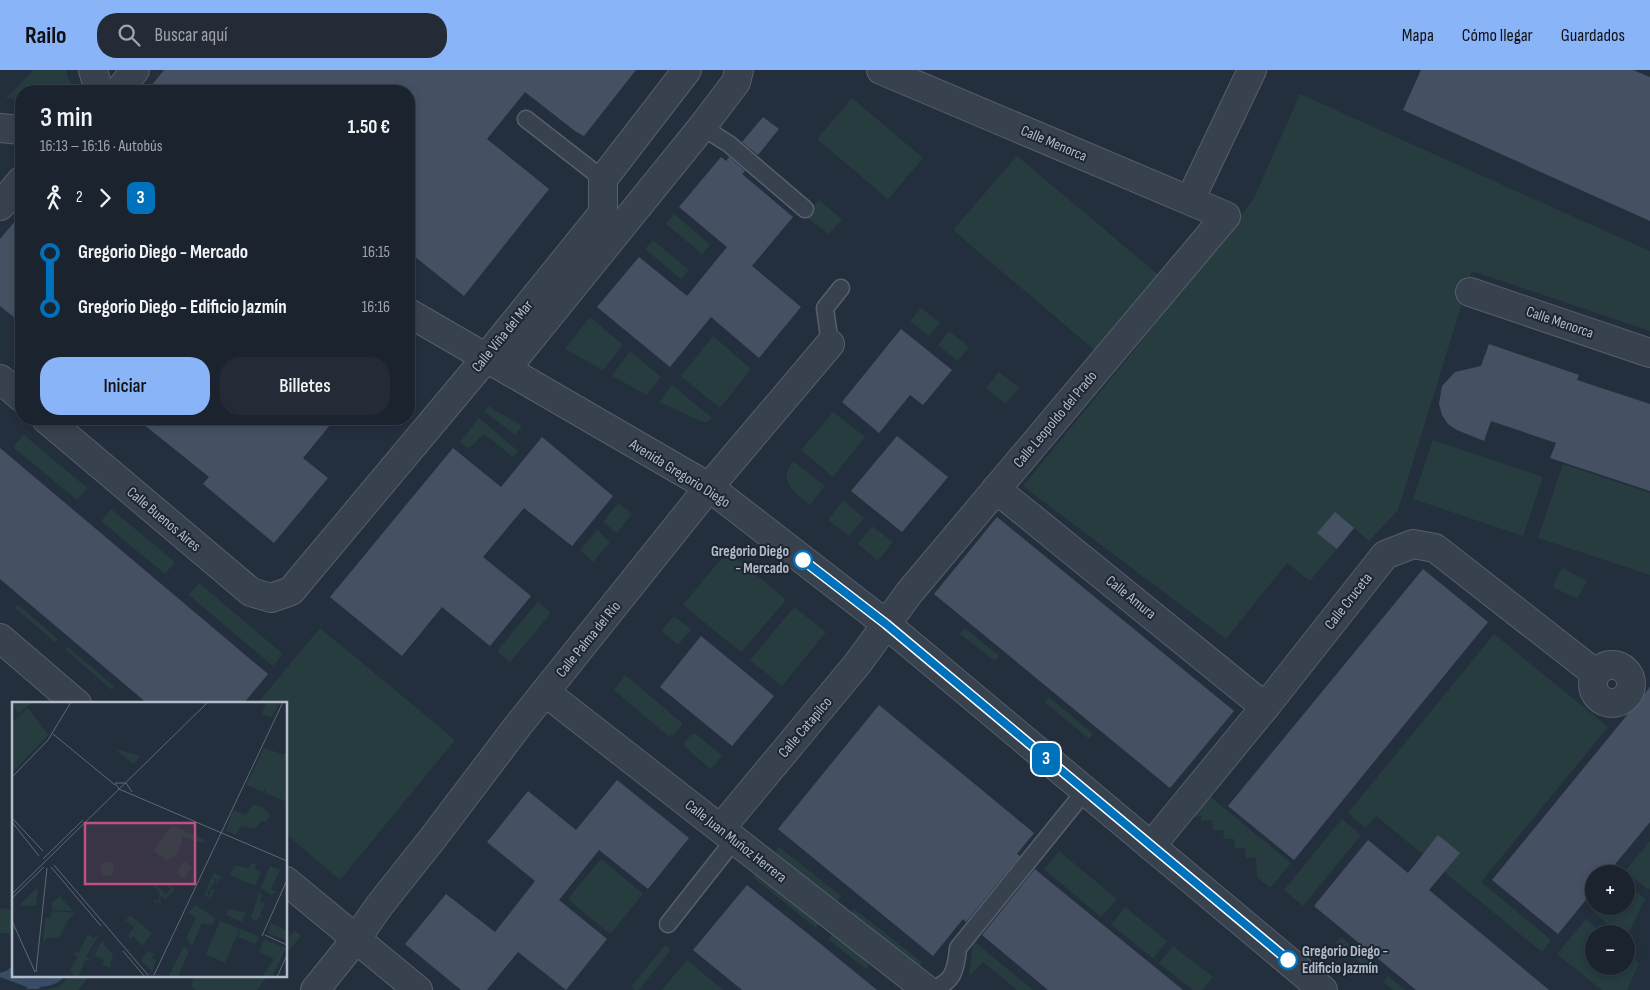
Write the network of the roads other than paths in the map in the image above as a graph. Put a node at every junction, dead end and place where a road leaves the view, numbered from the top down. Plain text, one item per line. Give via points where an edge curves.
1 (93, 70) edge
2 (135, 70) edge
3 (688, 70) edge
4 (739, 70) edge
5 (881, 70) edge
6 (1252, 70) edge
7 (97, 85) edge
8 (124, 85) edge
9 (526, 119) dead end
10 (702, 127) junction
11 (0, 128) edge
12 (15, 129) edge
13 (603, 180) junction
14 (15, 188) edge
15 (1190, 200) junction
16 (0, 206) edge
17 (805, 209) dead end
18 (1226, 216) joint
19 (841, 288) dead end
20 (1470, 292) dead end
21 (415, 316) edge
22 (830, 344) joint
23 (1650, 353) edge
24 (496, 363) junction
25 (0, 379) edge
26 (15, 392) edge
27 (53, 425) edge
28 (709, 487) junction
29 (996, 489) junction
30 (290, 591) joint
31 (886, 624) junction
32 (0, 638) edge
33 (1595, 674) dead end
34 (545, 692) junction
35 (75, 702) edge
36 (1265, 707) junction
37 (1085, 792) junction
38 (728, 834) junction
39 (1151, 846) junction
40 (288, 883) edge
41 (668, 924) dead end
42 (356, 939) junction
43 (315, 990) edge
44 (418, 990) edge
45 (929, 990) edge
46 (1323, 990) edge

1 - 7 street
2 - 8 street
3 - 13 street
4 - 10 street, Calle Viña del Mar via 736,82
5 - 15 street, Calle Menorca
6 - 15 street
9 - 13 lane
10 - 17 lane via 729,144
10 - 24 street, Calle Viña del Mar
11 - 12 street
13 - 24 street, Calle Viña del Mar via 603,212
14 - 16 street
15 - 18 street, Calle Menorca
18 - 29 street, Calle Leopoldo del Prado
19 - 22 lane, Calle Palma del Río via 825,308
20 - 23 street, Calle Menorca
21 - 24 street, Avenida Gregorio Diego
22 - 28 street, Calle Palma del Río
24 - 28 street, Avenida Gregorio Diego
24 - 30 street, Calle Viña del Mar
25 - 26 street
27 - 30 street, Calle Buenos Aires via 251,592 271,598
28 - 31 street, Avenida Gregorio Diego
28 - 34 street, Calle Palma del Río
29 - 31 street, Calle Leopoldo del Prado
29 - 36 street, Calle Amura
31 - 37 street, Avenida Gregorio Diego
31 - 38 street, Calle Catapilco
32 - 35 street
33 - 36 street, Calle Cruceta via 1435,548 1413,544 1385,555
34 - 38 street, Calle Juan Muñoz Herrera
34 - 42 street, Calle Palma del Río via 378,906
36 - 39 street, Calle Cruceta
37 - 39 street, Avenida Gregorio Diego
37 - 45 lane via 958,948 952,977 941,987
38 - 41 lane, Calle Catapilco
38 - 45 street, Calle Juan Muñoz Herrera
39 - 46 street, Avenida Gregorio Diego
40 - 42 street
42 - 43 street, Calle Palma del Río
42 - 44 street

